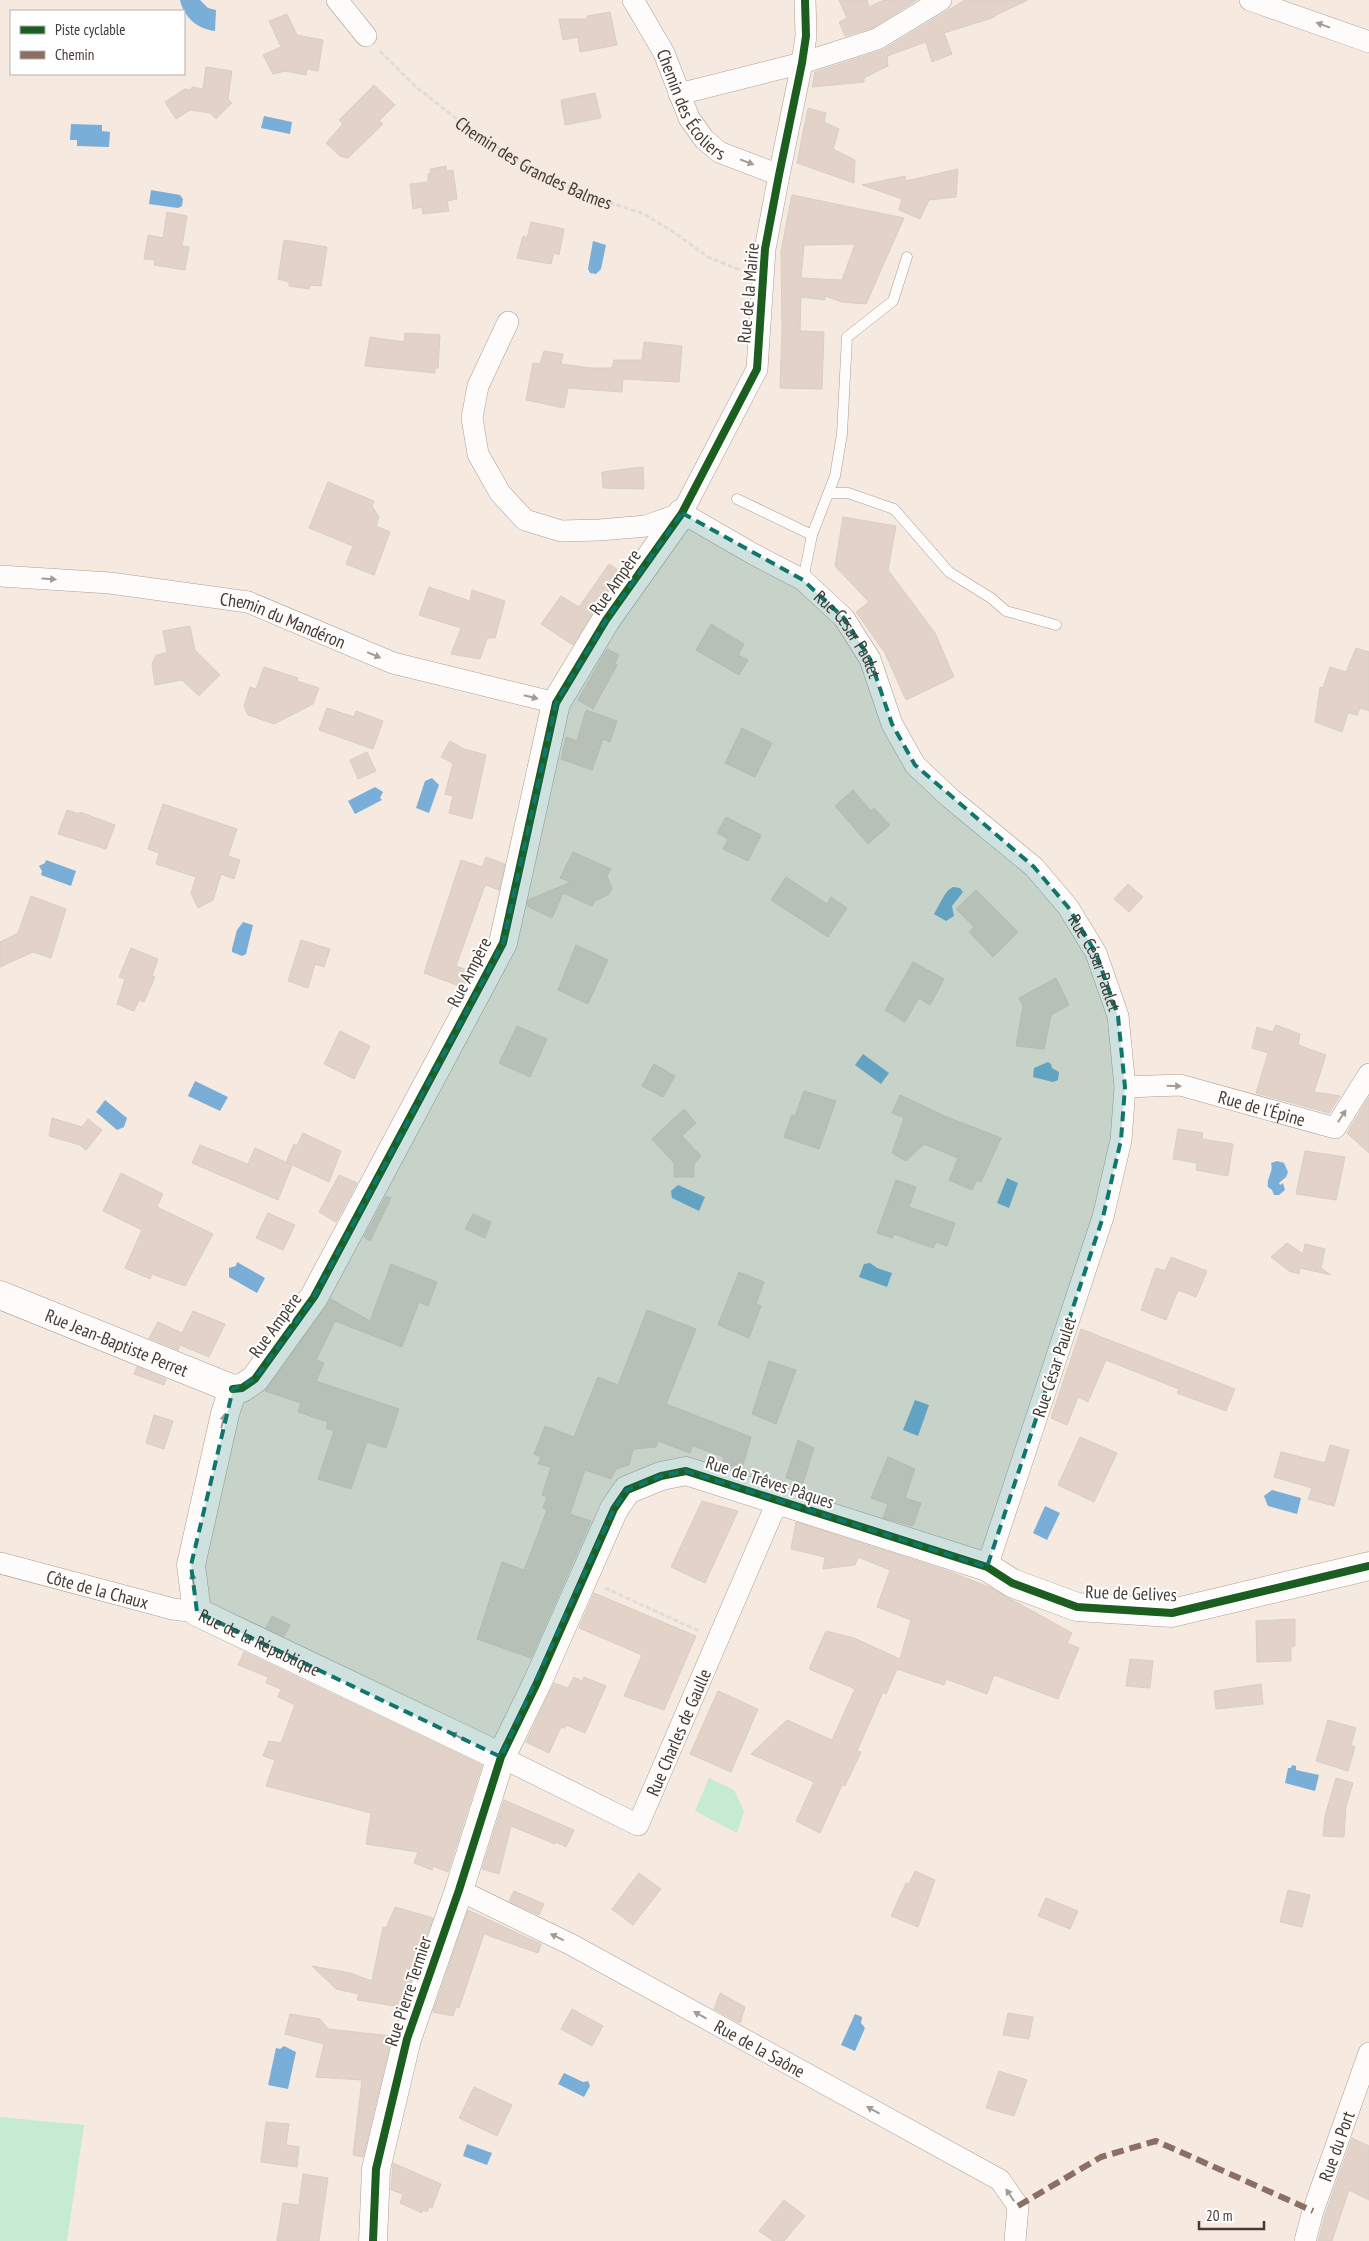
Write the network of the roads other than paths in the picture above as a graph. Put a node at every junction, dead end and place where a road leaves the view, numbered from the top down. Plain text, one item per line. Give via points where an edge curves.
1 (337, 0) edge
2 (633, 0) edge
3 (805, 0) edge
4 (941, 0) edge
5 (1250, 0) edge
6 (366, 36) road end
7 (1369, 42) edge
8 (802, 64) junction
9 (679, 94) junction
10 (779, 175) junction
11 (907, 257) dead end
12 (508, 322) dead end
13 (829, 493) junction
14 (737, 499) dead end
15 (682, 512) junction
16 (812, 535) junction
17 (0, 576) edge
18 (803, 580) junction
19 (1056, 625) dead end
20 (556, 703) junction
21 (1369, 1074) edge
22 (1125, 1087) junction
23 (0, 1295) edge
24 (233, 1389) junction
25 (778, 1500) junction
26 (0, 1563) edge
27 (1369, 1566) edge
28 (987, 1567) junction
29 (197, 1612) junction
30 (501, 1757) junction
31 (459, 1890) junction
32 (1369, 2053) edge
33 (373, 2241) edge
34 (1015, 2241) edge
35 (1305, 2241) edge

1 - 6 street
2 - 9 street, Chemin des Écoliers via 664,53
3 - 8 street, Rue de la Mairie via 806,36
4 - 8 street via 877,39
7 -> 5 street
8 - 9 street
8 - 10 street, Rue de la Mairie
9 -> 10 street, Chemin des Écoliers via 689,118 704,139 719,152
10 - 15 street, Rue de la Mairie via 766,249 757,369
11 - 13 lane via 893,301 847,337 842,434
12 - 15 street via 478,386 472,418 478,454 500,493 525,520 561,531 646,526
13 - 16 lane
13 - 19 lane via 848,493 894,509 949,572 1006,611
14 - 16 lane
15 - 18 street, Rue César Paulet
15 - 20 street, Rue Ampère via 606,620
16 - 18 lane
17 -> 20 street, Chemin du Mandéron via 110,583 248,602 393,663
18 - 22 street, Rue César Paulet via 844,618 856,634 870,659 892,724 915,765 1034,867 1068,907 1096,953 1118,1016
20 - 24 street, Rue Ampère via 503,943 314,1297 255,1379 242,1388
22 -> 21 street, Rue de l'Épine via 1180,1085 1335,1128
22 - 28 street, Rue César Paulet via 1121,1140 1103,1217
23 - 24 street, Rue Jean-Baptiste Perret
29 -> 24 street, Rue de la République via 191,1566
25 - 28 street, Rue de Trêves Pâques
25 - 30 street, Rue de Trêves Pâques via 686,1471 660,1476 627,1490 614,1509
25 - 30 street, Rue Charles de Gaulle via 638,1825
26 - 29 street, Côte de la Chaux via 173,1610
27 - 28 street, Rue de Gelives via 1172,1614 1078,1607 1012,1583
30 -> 29 street, Rue de la République
30 - 31 street, Rue Pierre Termier
31 - 33 street, Rue Pierre Termier via 406,2039 376,2169
34 -> 31 street, Rue de la Saône via 1018,2206 1000,2180 572,1945
32 - 35 street, Rue du Port

